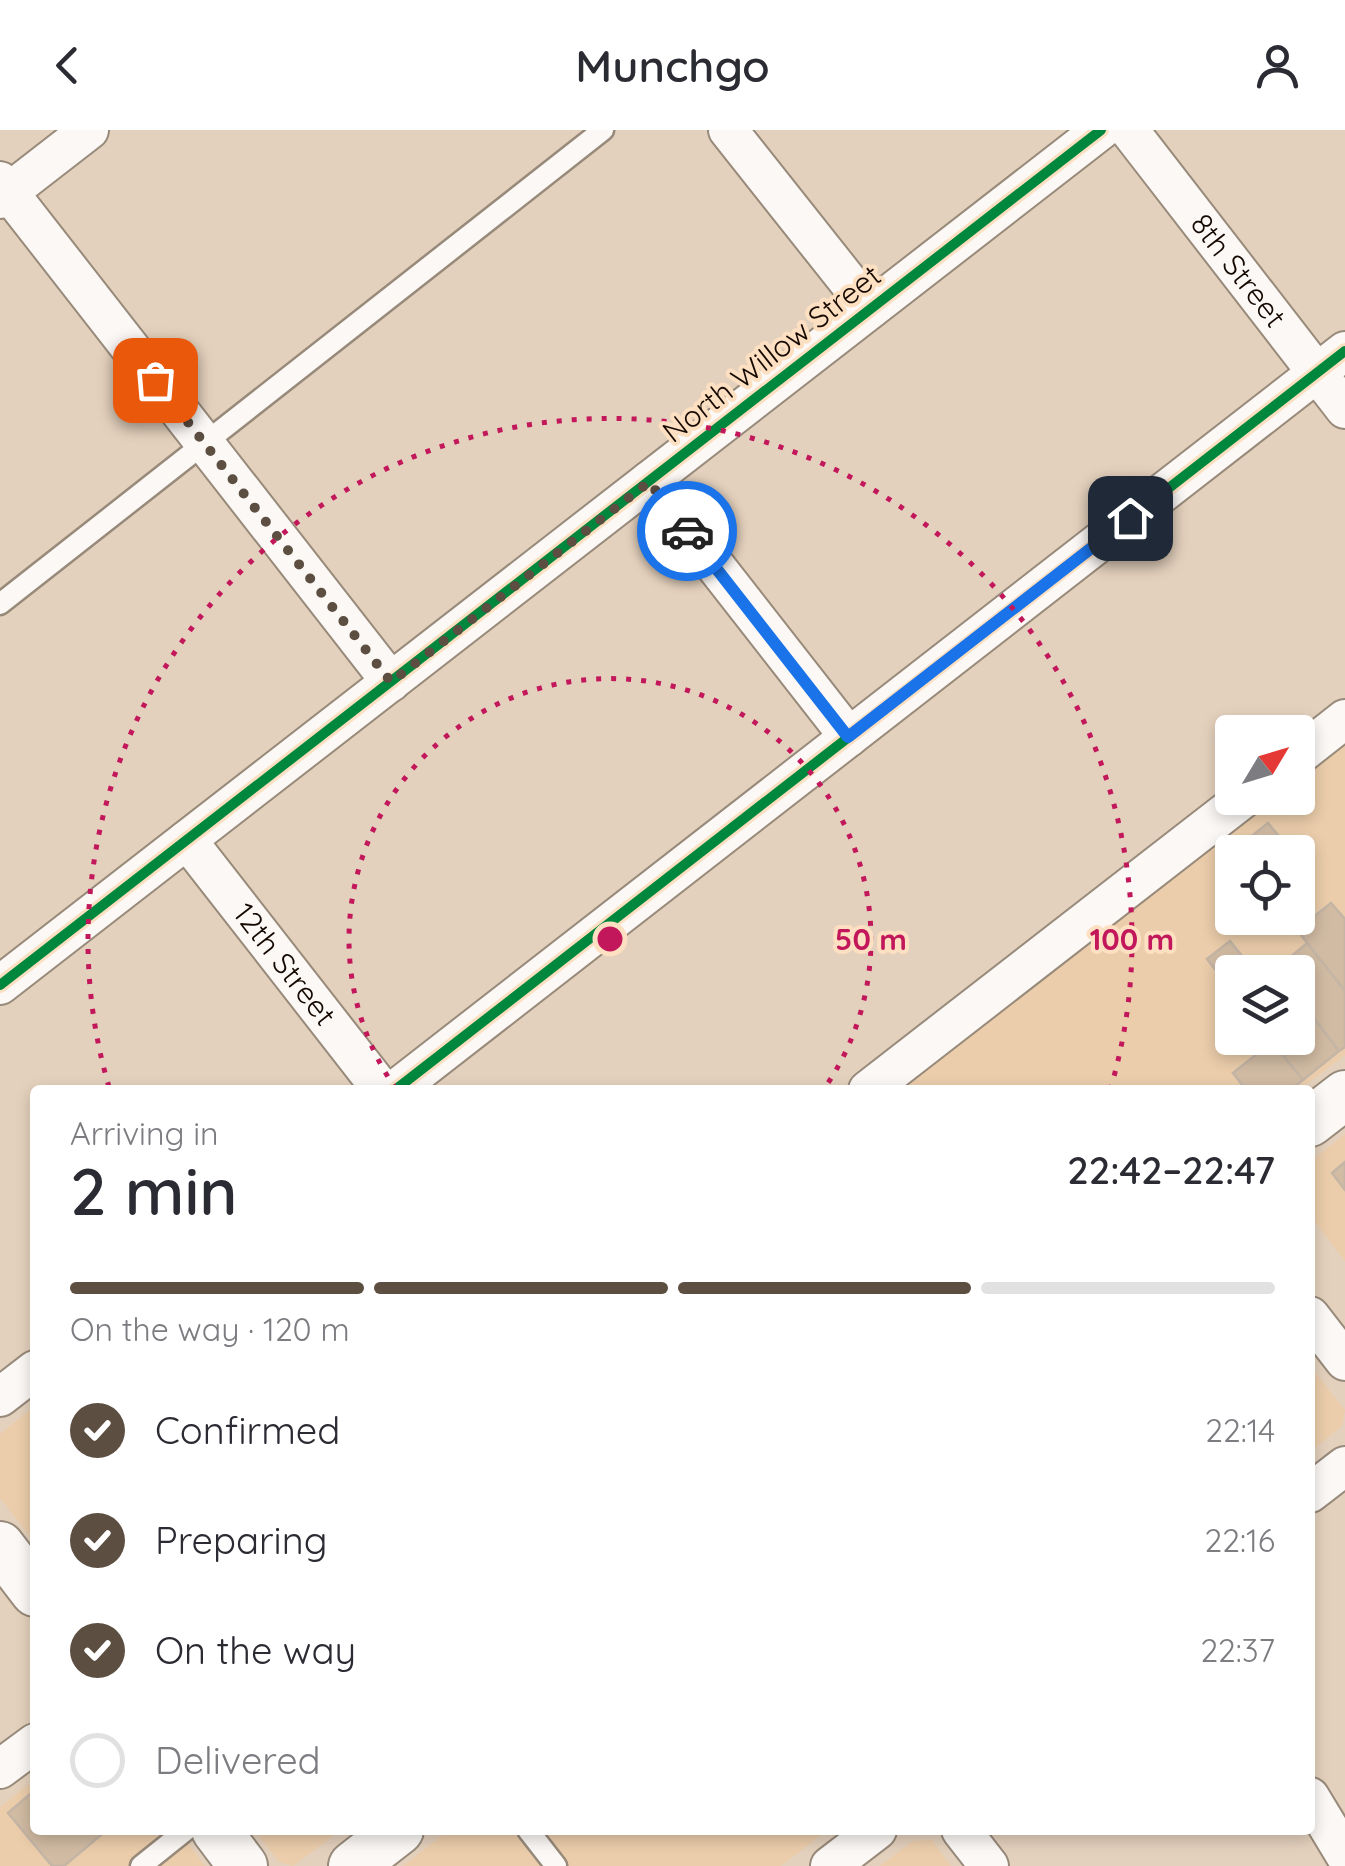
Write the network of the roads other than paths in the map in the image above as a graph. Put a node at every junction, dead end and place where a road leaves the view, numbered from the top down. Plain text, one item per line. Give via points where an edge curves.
1 (89, 130) edge
2 (603, 130) edge
3 (728, 130) edge
4 (1101, 130) edge
5 (1129, 130) edge
6 (3, 191) edge
7 (870, 309) junction
8 (1331, 362) edge
9 (1345, 409) edge
10 (204, 442) junction
11 (649, 482) junction
12 (0, 604) edge
13 (391, 682) junction
14 (1345, 719) edge
15 (848, 737) junction
16 (1315, 743) edge
17 (1222, 815) edge
18 (187, 840) junction
19 (0, 985) edge
20 (378, 1085) edge
21 (401, 1085) edge
22 (874, 1085) edge
23 (1345, 1094) edge
24 (1315, 1118) edge
25 (1315, 1322) edge
26 (1345, 1361) edge
27 (30, 1374) edge
28 (0, 1397) edge
29 (1345, 1466) edge
30 (1315, 1489) edge
31 (0, 1546) edge
32 (30, 1585) edge
33 (30, 1746) edge
34 (0, 1770) edge
35 (1315, 1807) edge
36 (180, 1835) edge
37 (220, 1835) edge
38 (393, 1835) edge
39 (532, 1835) edge
40 (870, 1835) edge
41 (965, 1835) edge
42 (1338, 1854) edge
43 (141, 1866) edge
44 (243, 1866) edge
45 (353, 1866) edge
46 (556, 1866) edge
47 (830, 1866) edge
48 (990, 1866) edge

1 - 6 street
2 - 10 lane
3 - 7 street
4 - 7 street, North Willow Street
5 - 8 street, 8th Street
6 - 10 street
7 - 11 street, North Willow Street
8 - 9 street, 8th Street
8 - 15 street
10 - 12 lane
10 - 13 street
11 - 13 street, North Willow Street
11 - 15 street
13 - 18 street, North Willow Street
14 - 16 street
15 - 21 street
17 - 22 street
18 - 19 street, North Willow Street
18 - 20 street, 12th Street
23 - 24 street
25 - 26 street
27 - 28 street
29 - 30 street
31 - 32 street
33 - 34 street
35 - 42 street
36 - 43 lane
37 - 44 street
38 - 45 street
39 - 46 lane
40 - 47 street
41 - 48 street

